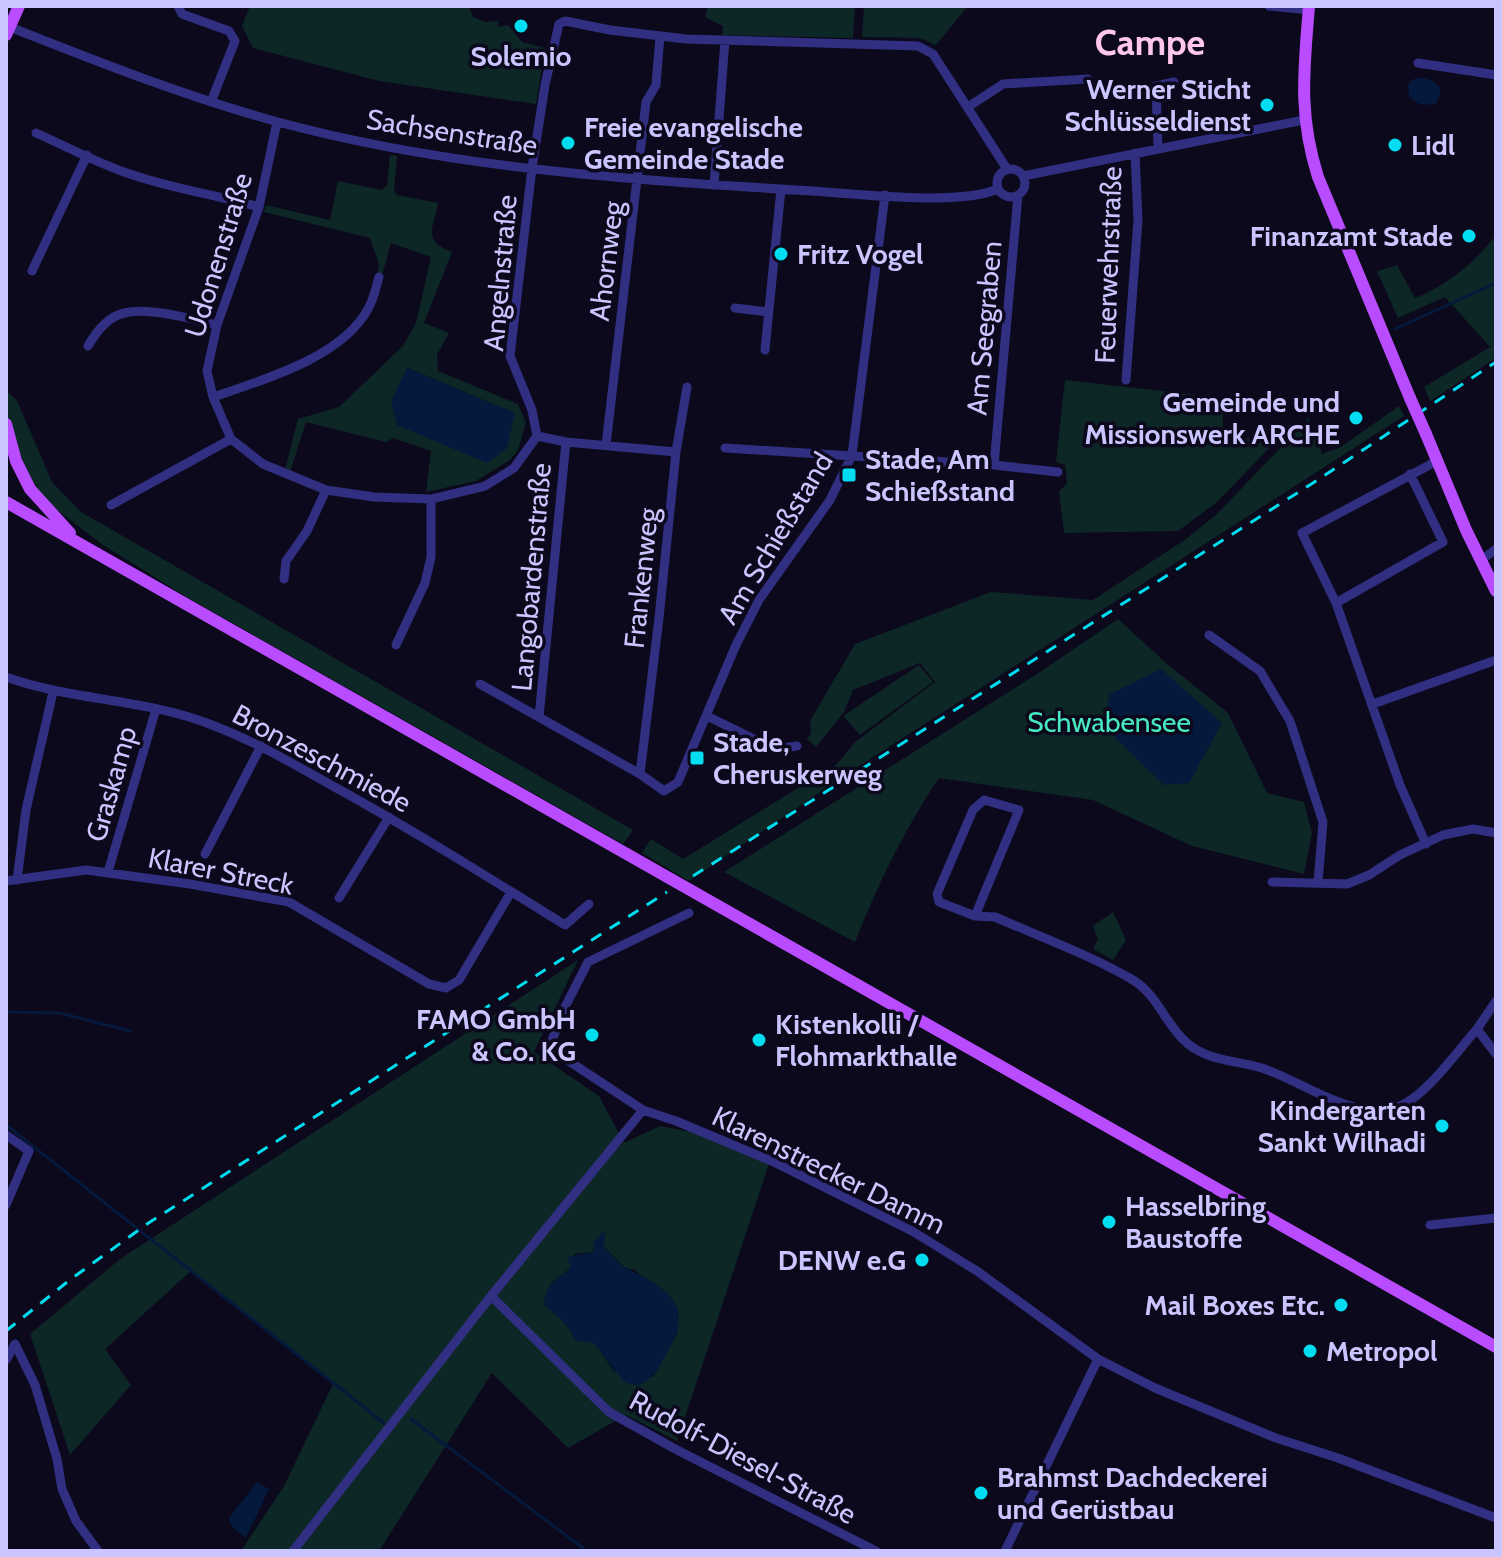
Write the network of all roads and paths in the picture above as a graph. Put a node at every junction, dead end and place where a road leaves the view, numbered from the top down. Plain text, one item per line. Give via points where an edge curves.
1 (19, 6) edge
2 (178, 6) edge
3 (1269, 6) edge
4 (1309, 8) edge
5 (8, 31) edge
6 (660, 36) junction
7 (725, 40) junction
8 (1418, 63) dead end
9 (1496, 75) edge
10 (1088, 79) dead end
11 (1174, 82) dead end
12 (211, 102) junction
13 (968, 107) junction
14 (1304, 120) junction
15 (277, 122) junction
16 (36, 133) dead end
17 (1158, 148) junction
18 (1135, 153) junction
19 (87, 155) junction
20 (532, 168) junction
21 (1007, 169) junction
22 (1023, 176) junction
23 (639, 179) junction
24 (714, 185) junction
25 (781, 189) junction
26 (998, 189) junction
27 (885, 195) junction
28 (1018, 195) junction
29 (259, 207) junction
30 (32, 271) dead end
31 (379, 277) dead end
32 (735, 308) dead end
33 (768, 312) junction
34 (217, 325) junction
35 (88, 346) dead end
36 (765, 350) dead end
37 (1126, 380) dead end
38 (687, 387) dead end
39 (213, 397) junction
40 (6, 424) edge
41 (537, 436) junction
42 (231, 439) junction
43 (566, 442) junction
44 (606, 445) junction
45 (725, 448) dead end
46 (676, 452) junction
47 (852, 455) junction
48 (1437, 461) junction
49 (994, 465) junction
50 (1058, 472) dead end
51 (1410, 474) junction
52 (326, 490) junction
53 (431, 499) junction
54 (6, 502) edge
55 (111, 505) dead end
56 (84, 546) junction
57 (1496, 549) edge
58 (1480, 561) junction
59 (284, 579) dead end
60 (1496, 591) edge
61 (1336, 603) junction
62 (1209, 635) dead end
63 (396, 645) dead end
64 (1496, 660) edge
65 (6, 677) edge
66 (480, 684) dead end
67 (53, 692) junction
68 (1373, 704) junction
69 (156, 709) junction
70 (707, 716) junction
71 (539, 717) junction
72 (261, 746) junction
73 (797, 746) dead end
74 (640, 774) junction
75 (389, 817) junction
76 (1496, 833) edge
77 (1426, 844) junction
78 (205, 854) dead end
79 (108, 872) junction
80 (11, 881) edge
81 (1272, 882) dead end
82 (1318, 883) junction
83 (511, 892) junction
84 (339, 898) dead end
85 (589, 904) dead end
86 (689, 913) dead end
87 (975, 916) junction
88 (1496, 1001) edge
89 (1477, 1029) junction
90 (1496, 1054) edge
91 (643, 1110) junction
92 (6, 1135) edge
93 (6, 1205) edge
94 (1496, 1218) edge
95 (1430, 1225) dead end
96 (491, 1296) junction
97 (1496, 1347) edge
98 (1098, 1359) junction
99 (6, 1360) edge
100 (1496, 1518) edge
101 (98, 1551) edge
102 (293, 1551) edge
103 (876, 1551) edge
104 (1005, 1551) edge

1 - 5 main road
2 - 12 street via 182,14 229,31 235,41
3 - 4 street
4 - 14 main road
5 - 12 street, Sachsenstraße
6 - 7 street
6 - 20 street, Angelnstraße via 559,24
6 - 23 street, Ahornweg via 656,85 646,102
7 - 13 street via 918,46 933,54
7 - 24 street
8 - 9 street
10 - 13 street via 1003,84
11 - 17 street via 1156,86
12 - 15 street, Sachsenstraße
13 - 21 street
14 - 17 street
14 - 48 main road, bridge via 1318,177
15 - 20 street, Sachsenstraße
15 - 29 street, Udonenstraße
16 - 19 street
17 - 18 street
18 - 22 street
18 - 37 street, Feuerwehrstraße via 1138,220
19 - 29 street via 170,187
19 - 30 street
20 - 23 street, Sachsenstraße
20 - 41 street, Angelnstraße via 510,356
21 - 22 street
21 - 26 street via 998,177
22 - 28 street via 1024,188
23 - 24 street, Sachsenstraße
23 - 44 street, Ahornweg
24 - 25 street, Sachsenstraße
25 - 27 street, Sachsenstraße
25 - 33 street
26 - 27 street, Sachsenstraße via 967,197
26 - 28 street
27 - 47 street, Am Schießstand
28 - 49 street, Am Seegraben
29 - 34 street, Udonenstraße
31 - 39 street via 369,309 334,344 312,359
32 - 33 street
33 - 36 street
34 - 35 street via 173,313 123,313 100,326
34 - 39 street, Udonenstraße via 207,371
38 - 46 street, Frankenweg
39 - 42 street, Udonenstraße
40 - 56 main road via 16,461 37,500
41 - 43 street
41 - 53 street, Udonenstraße via 514,468 485,486
42 - 52 street, Udonenstraße via 263,464
42 - 55 street
43 - 44 street
43 - 71 street, Langobardenstraße
44 - 46 street
45 - 47 street
46 - 74 street, Frankenweg
47 - 49 street
47 - 70 street, Am Schießstand via 830,500 759,600
48 - 51 street
48 - 58 main road
49 - 50 street
51 - 61 street via 1443,542
51 - 61 street via 1302,533
52 - 53 street, Udonenstraße
52 - 59 street via 286,561
53 - 63 street via 431,557 425,583
54 - 56 main road
56 - 97 main road
57 - 58 street
58 - 60 main road
61 - 68 street
62 - 82 street via 1260,671 1290,721 1323,822
64 - 68 street
65 - 67 street, Bronzeschmiede
66 - 71 street
67 - 69 street, Bronzeschmiede
67 - 80 street
68 - 77 street
69 - 72 street, Bronzeschmiede via 210,723
69 - 79 street, Graskamp
70 - 73 street via 774,749
70 - 74 street, Am Schießstand via 678,782 664,791
71 - 74 street
72 - 75 street, Bronzeschmiede
72 - 78 street
75 - 83 street, Bronzeschmiede
75 - 84 street
76 - 77 street via 1473,829
77 - 82 street via 1347,884
79 - 80 street, Klarer Streck via 86,870
79 - 83 street, Klarer Streck via 289,902 429,984 446,988 455,984
81 - 82 street
83 - 85 street, Bronzeschmiede via 565,925
86 - 91 street, Klarenstrecker Damm via 588,962 549,1048
87 - 87 street via 939,902 937,894 973,810 984,800 1019,810
87 - 89 street via 995,917 1137,982 1174,1029 1201,1052 1260,1067 1353,1106 1395,1108 1420,1094
88 - 89 street
89 - 90 street
91 - 96 street
91 - 98 street, Klarenstrecker Damm via 774,1162 912,1231
92 - 93 street via 29,1151
94 - 95 street
96 - 102 street
96 - 103 street, Rudolf-Diesel-Straße via 609,1412
98 - 100 street, Klarenstrecker Damm via 1215,1414
98 - 104 street
99 - 101 street via 15,1344 35,1385 62,1489

